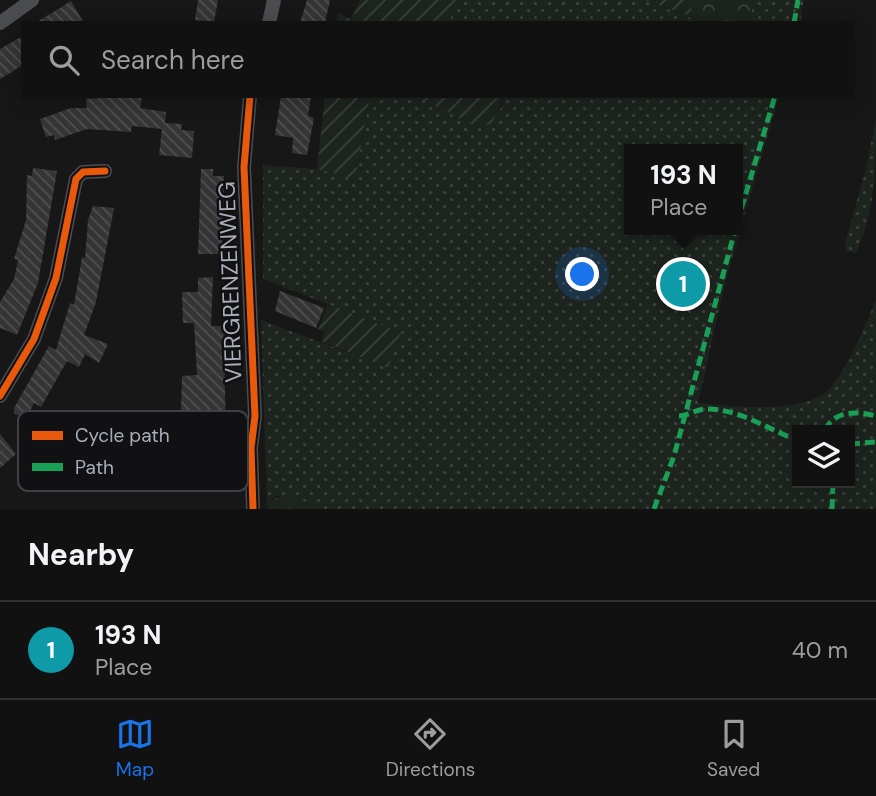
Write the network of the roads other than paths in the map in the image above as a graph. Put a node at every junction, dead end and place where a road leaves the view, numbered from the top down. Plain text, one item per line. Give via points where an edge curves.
1 (32, 0) edge
2 (274, 0) edge
3 (269, 21) edge
4 (0, 23) edge
5 (250, 98) edge
6 (105, 171) dead end
7 (0, 396) edge
8 (253, 509) edge

1 - 4 street
2 - 3 street
5 - 8 street, VIERGRENZENWEG via 244,167 255,416
6 - 7 street via 83,172 76,179 56,278 34,339

